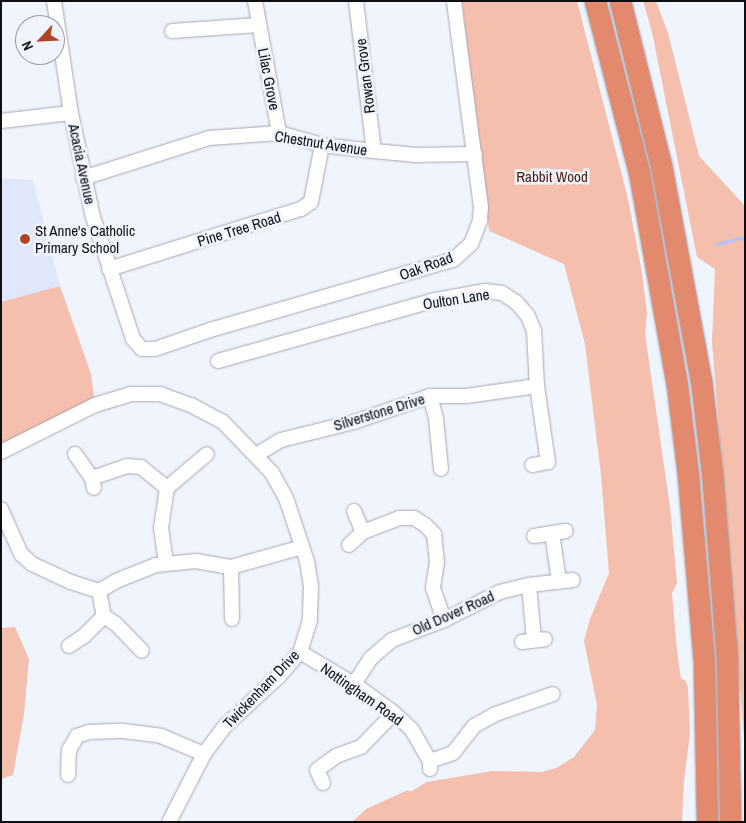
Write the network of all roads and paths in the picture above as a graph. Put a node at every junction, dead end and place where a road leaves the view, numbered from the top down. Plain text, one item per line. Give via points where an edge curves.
1 (54, 1) edge
2 (255, 1) edge
3 (356, 1) edge
4 (454, 1) edge
5 (595, 1) edge
6 (620, 1) edge
7 (259, 24) junction
8 (172, 31) dead end
9 (71, 113) junction
10 (1, 121) edge
11 (279, 133) junction
12 (322, 145) junction
13 (374, 151) junction
14 (475, 154) junction
15 (83, 178) junction
16 (110, 269) junction
17 (142, 349) joint
18 (218, 361) dead end
19 (537, 386) junction
20 (430, 396) junction
21 (1, 452) edge
22 (75, 454) dead end
23 (207, 454) dead end
24 (256, 455) junction
25 (532, 465) dead end
26 (441, 469) dead end
27 (168, 488) junction
28 (1, 509) edge
29 (354, 511) dead end
30 (566, 531) dead end
31 (363, 532) junction
32 (552, 533) junction
33 (534, 536) dead end
34 (349, 545) dead end
35 (302, 547) junction
36 (166, 563) junction
37 (232, 567) junction
38 (528, 585) junction
39 (99, 591) junction
40 (104, 616) junction
41 (232, 619) dead end
42 (444, 620) junction
43 (534, 640) dead end
44 (69, 646) dead end
45 (142, 651) dead end
46 (300, 652) junction
47 (354, 684) junction
48 (553, 694) dead end
49 (394, 713) junction
50 (204, 754) junction
51 (68, 775) dead end
52 (323, 783) dead end
53 (169, 822) edge
54 (707, 822) edge
55 (730, 822) edge

1 - 9 street, Acacia Avenue
2 - 7 street, Lilac Grove
3 - 13 street, Rowan Grove
4 - 14 street, Oak Road
5 - 54 highway via 639,172 677,385 704,663
6 - 55 highway via 661,166 700,380 712,472 727,660
7 - 8 street
7 - 11 street, Lilac Grove
9 - 10 street
9 - 15 street, Acacia Avenue
11 - 12 street, Chestnut Avenue
11 - 15 street, Chestnut Avenue via 209,138
12 - 13 street, Chestnut Avenue
12 - 16 street, Pine Tree Road via 311,202 301,209
13 - 14 street, Chestnut Avenue via 416,155
14 - 17 street, Oak Road via 480,220 471,244 453,260 210,330 155,350
15 - 16 street, Acacia Avenue
16 - 17 street, Acacia Avenue via 133,339
18 - 19 street, Oulton Lane via 431,301 485,291 502,293 516,302 528,316 534,331
19 - 20 street, Silverstone Drive via 466,396
19 - 25 street, Oulton Lane via 548,462
20 - 24 street, Silverstone Drive via 354,422 281,440
20 - 26 street via 436,419
21 - 24 street, Twickenham Drive via 95,405 130,394 160,394 191,405 223,422
22 - 27 street via 93,483 126,466 140,467
23 - 27 street
24 - 35 street, Twickenham Drive via 272,473 286,498
27 - 36 street via 161,528
28 - 39 street via 21,554 32,564
29 - 31 street
30 - 32 street
31 - 34 street
31 - 42 street via 399,518 414,518 434,534 436,562 432,588
32 - 33 street
32 - 38 street, Old Dover Road via 566,580
35 - 37 street
35 - 46 street, Twickenham Drive via 311,586 310,620
36 - 37 street via 196,560
36 - 39 street via 116,581
37 - 41 street
38 - 42 street, Old Dover Road via 500,592
38 - 43 street
39 - 40 street
40 - 44 street
40 - 45 street
42 - 47 street, Old Dover Road via 392,640 370,658
46 - 47 street, Nottingham Road
46 - 50 street, Twickenham Drive via 224,726
47 - 49 street, Nottingham Road
48 - 49 street, Nottingham Road via 496,714 474,726 453,753 430,765 412,730
49 - 52 street via 361,747 310,770
50 - 51 street via 161,736 123,731 89,732 77,736 69,750
50 - 53 street, Twickenham Drive

